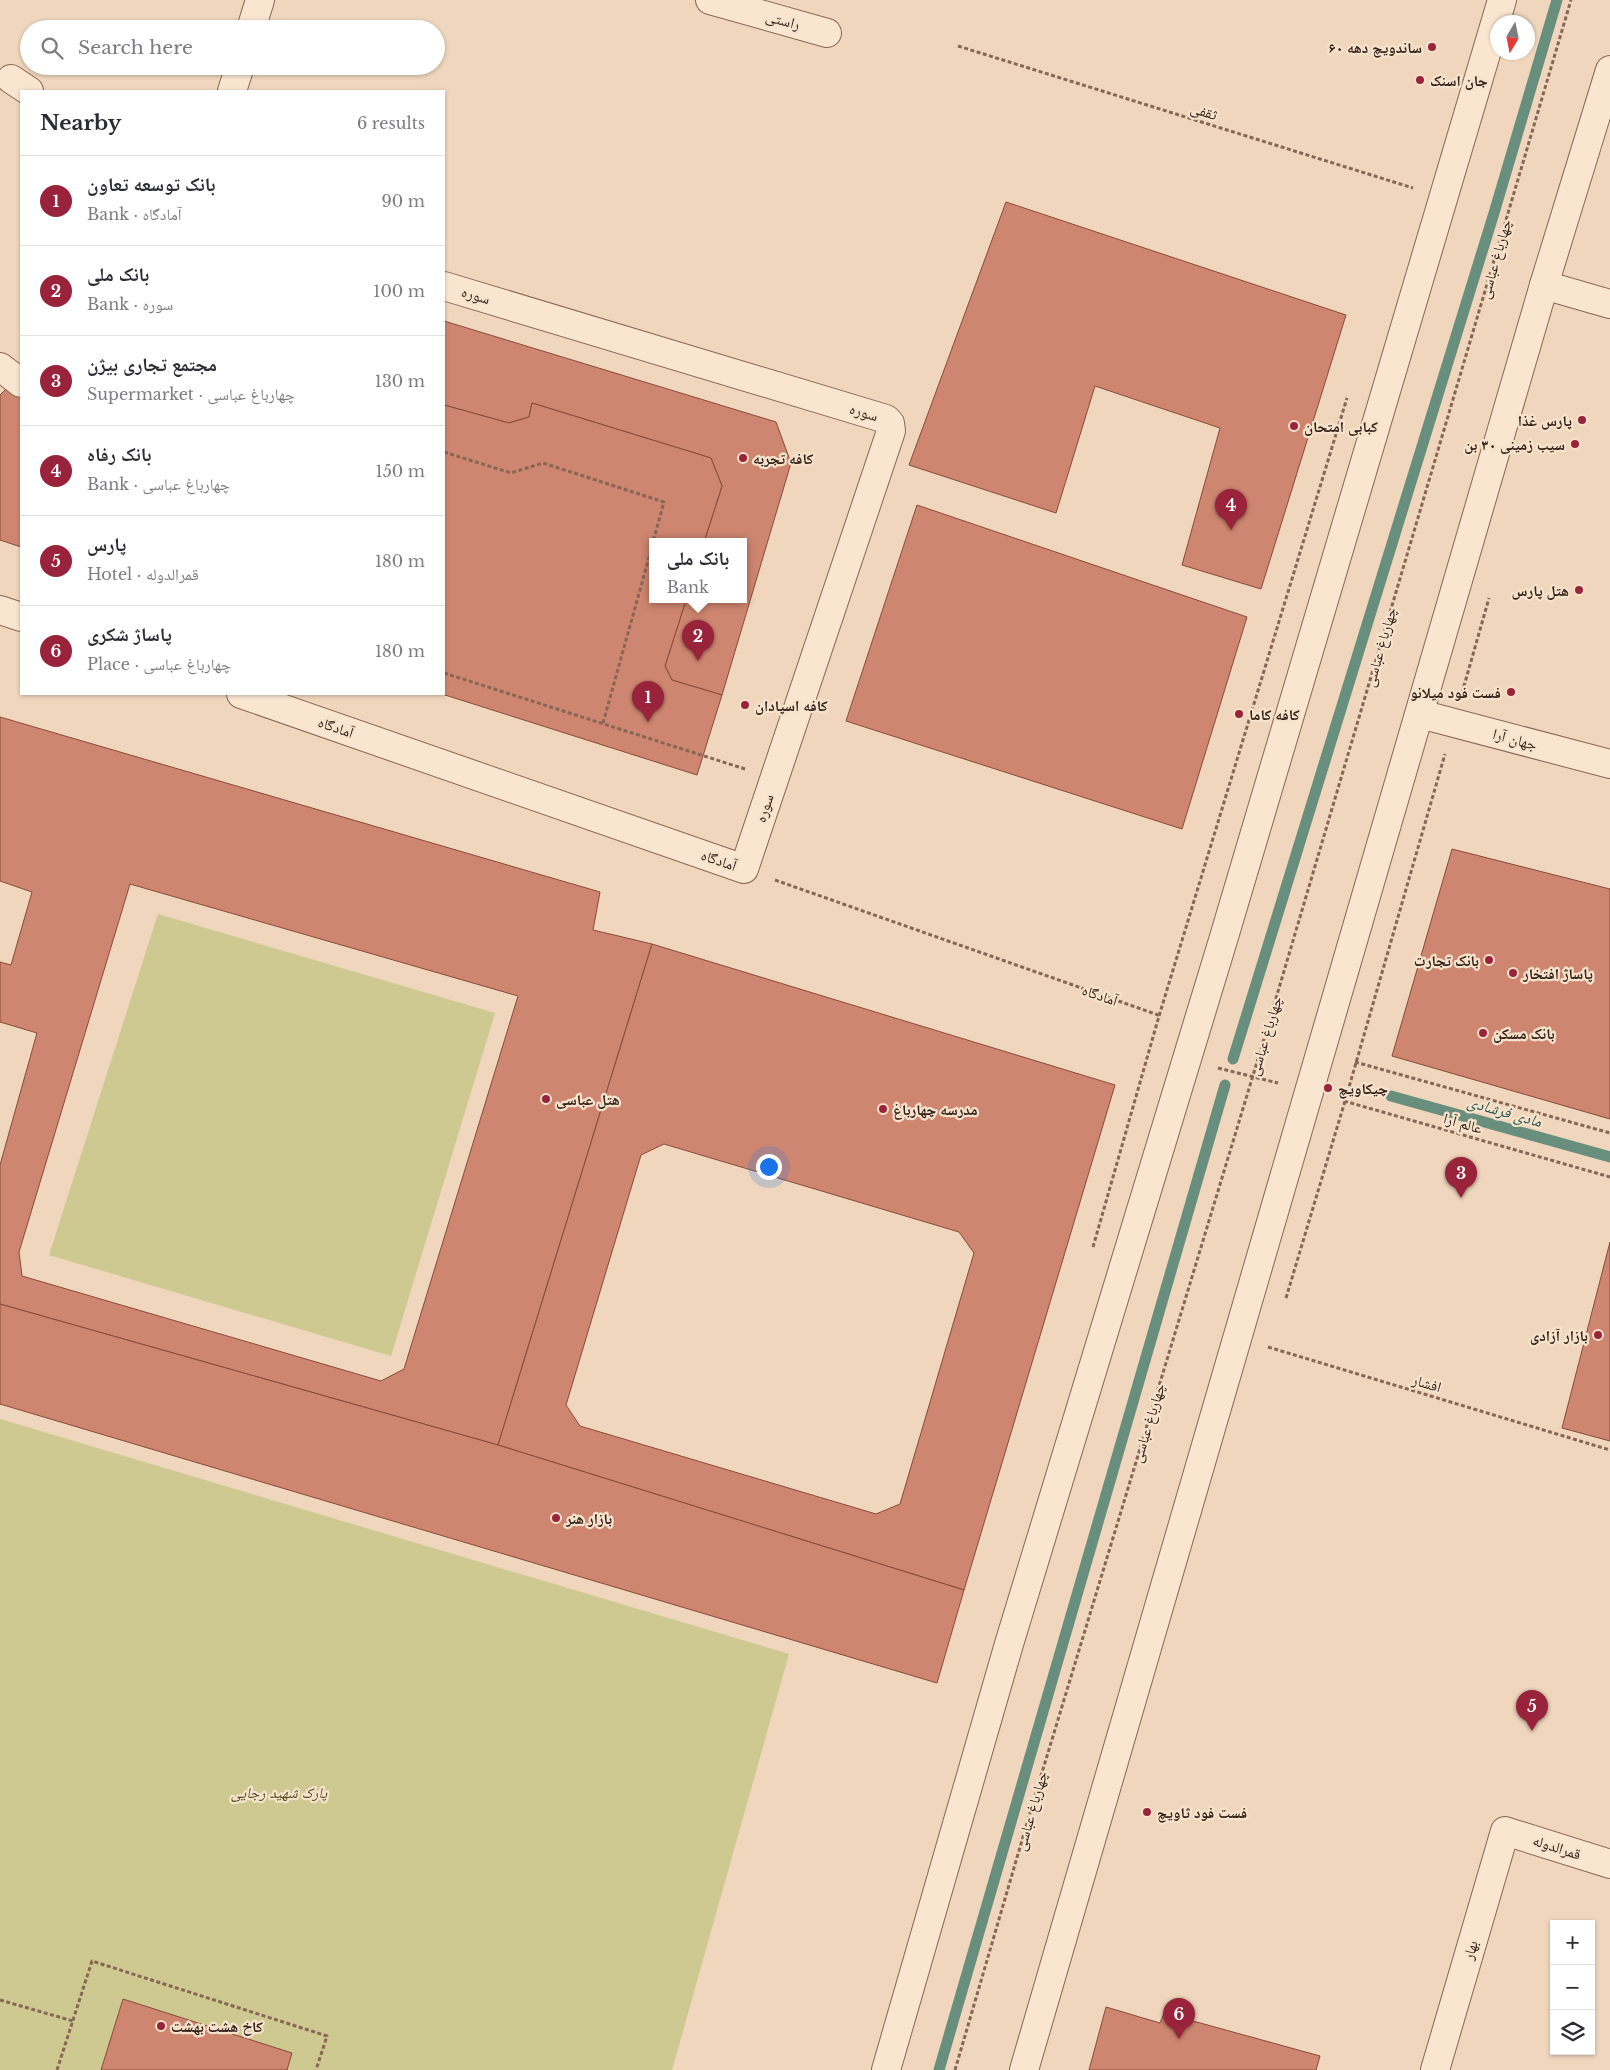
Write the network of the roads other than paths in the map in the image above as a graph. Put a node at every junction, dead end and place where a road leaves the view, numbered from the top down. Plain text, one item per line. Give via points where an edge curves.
1 (260, 0) edge
2 (710, 0) edge
3 (1502, 0) edge
4 (254, 20) edge
5 (827, 33) dead end
6 (1610, 70) edge
7 (1544, 285) junction
8 (445, 286) edge
9 (1610, 304) edge
10 (0, 367) edge
11 (20, 382) edge
12 (0, 610) edge
13 (20, 617) edge
14 (245, 695) edge
15 (1420, 714) junction
16 (1610, 764) edge
17 (744, 869) joint
18 (1505, 1831) joint
19 (1610, 1864) edge
20 (886, 2070) edge
21 (1024, 2070) edge
22 (1435, 2070) edge

1 - 4 street
2 - 5 street, راستی
3 - 20 street via 1224,937 1009,1644
6 - 7 street
7 - 9 street
7 - 15 street
8 - 17 street, سوره via 886,419 890,423 891,431
10 - 11 street
12 - 13 street
14 - 17 street, آمادگاه
15 - 16 street, جهان آرا
15 - 21 street
18 - 19 street, قمرالدوله
18 - 22 street, بهار

